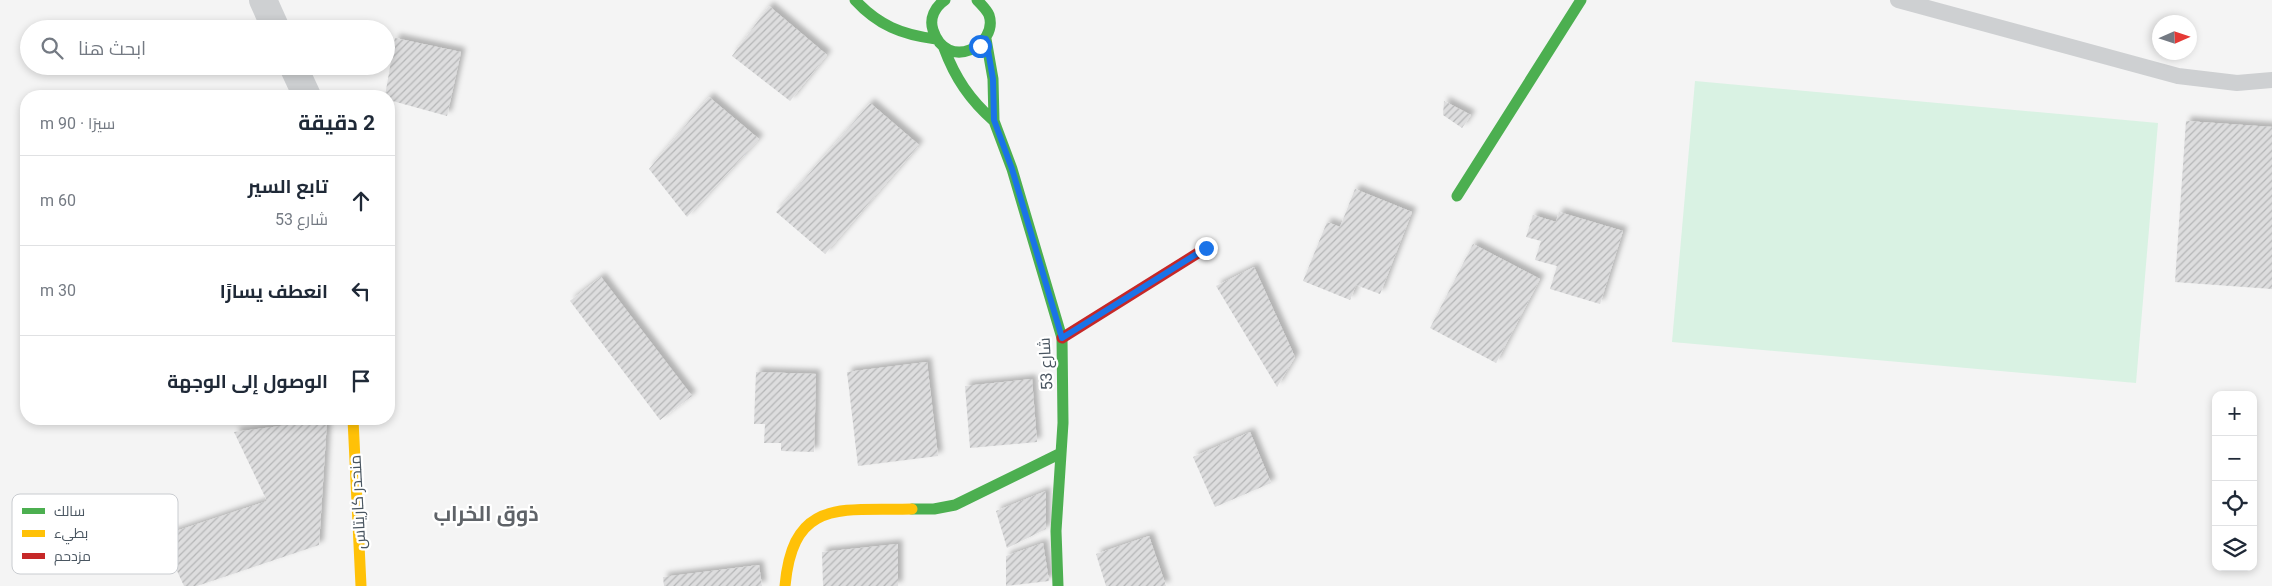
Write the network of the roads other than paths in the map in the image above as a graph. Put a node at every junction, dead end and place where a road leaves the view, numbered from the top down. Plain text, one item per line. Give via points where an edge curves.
1 (263, 0) edge
2 (856, 0) edge
3 (977, 0) edge
4 (1581, 0) edge
5 (1898, 0) edge
6 (937, 2) edge
7 (272, 20) edge
8 (986, 39) junction
9 (940, 44) junction
10 (297, 75) edge
11 (2272, 80) edge
12 (304, 90) edge
13 (994, 120) junction
14 (1458, 196) dead end
15 (1206, 248) dead end
16 (1062, 338) junction
17 (353, 425) edge
18 (1061, 453) junction
19 (361, 586) edge
20 (785, 586) edge
21 (1058, 586) edge

1 - 7 street
2 - 9 street via 872,18 892,30
3 - 8 street, شارع 53 via 984,5 989,16 990,28
4 - 14 street
5 - 11 lane via 2178,76 2237,83
6 - 9 street via 932,23
8 - 9 street via 980,46 962,53
8 - 13 street, شارع 53 via 993,79
9 - 13 street via 962,89
10 - 12 street
13 - 16 street, شارع 53 via 1012,169
15 - 16 street
16 - 18 street, شارع 53
17 - 19 street, منحدر كاريتاس
18 - 20 street via 955,505 934,509 836,511 822,515 793,539
18 - 21 street, شارع 53 via 1056,531

